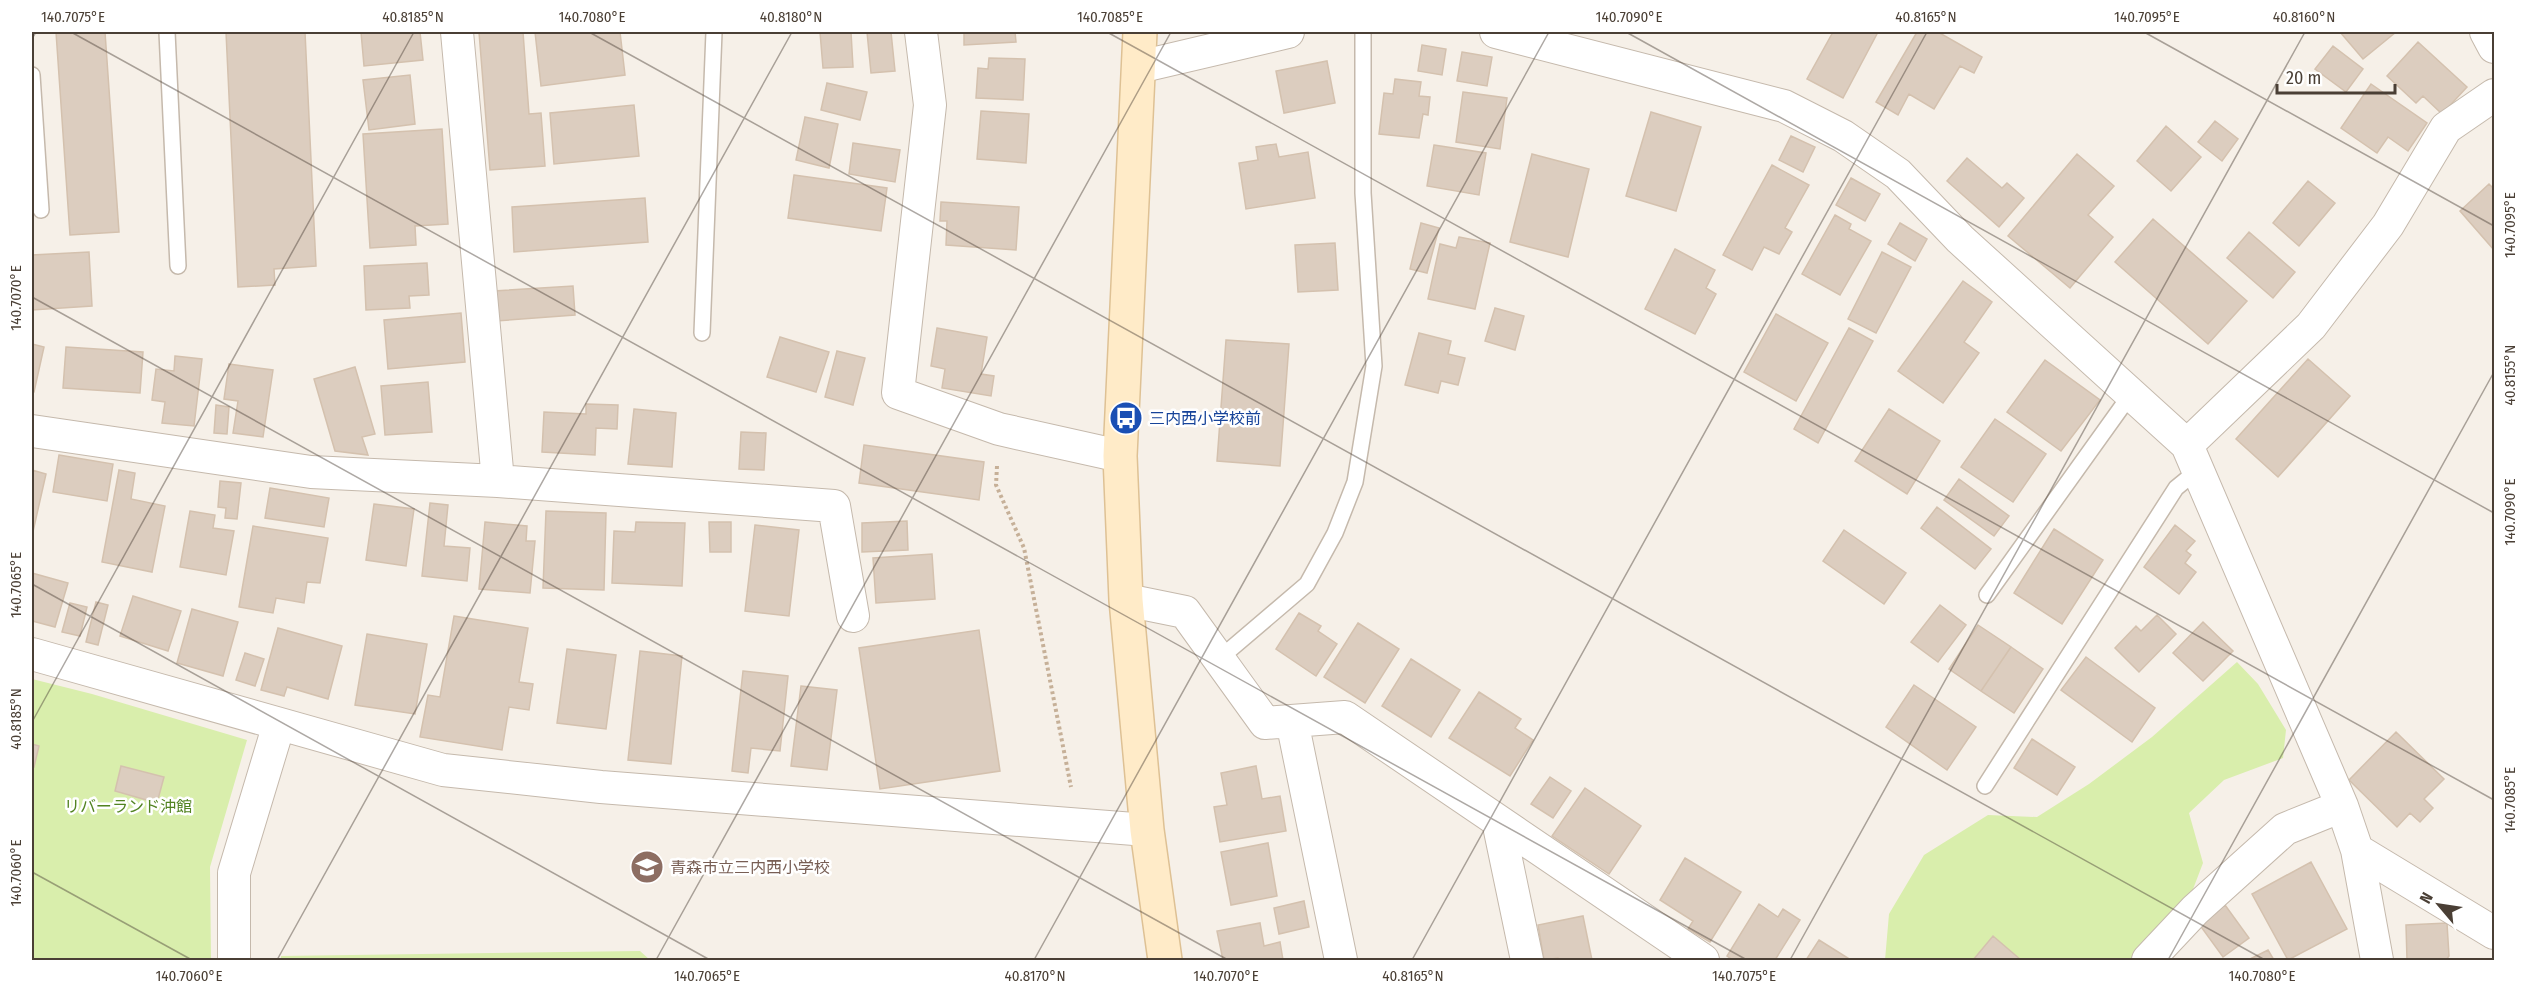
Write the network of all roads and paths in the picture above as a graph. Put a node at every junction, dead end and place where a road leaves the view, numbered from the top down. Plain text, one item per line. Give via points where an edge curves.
1 (166, 32) edge
2 (458, 32) edge
3 (714, 32) edge
4 (921, 32) edge
5 (1140, 32) edge
6 (1288, 32) edge
7 (1363, 32) edge
8 (1496, 32) edge
9 (2486, 32) edge
10 (2494, 47) edge
11 (1139, 67) junction
12 (32, 75) edge
13 (2494, 95) edge
14 (41, 210) dead end
15 (178, 266) dead end
16 (702, 333) dead end
17 (2132, 394) junction
18 (999, 429) junction
19 (32, 431) edge
20 (1120, 456) junction
21 (2193, 458) junction
22 (498, 481) junction
23 (1988, 595) dead end
24 (1126, 600) junction
25 (853, 616) dead end
26 (32, 654) edge
27 (1219, 659) junction
28 (1292, 721) junction
29 (279, 724) junction
30 (1985, 786) dead end
31 (1072, 788) dead end
32 (2342, 806) junction
33 (1498, 821) junction
34 (1147, 830) junction
35 (2357, 850) junction
36 (2494, 933) edge
37 (2163, 953) edge
38 (234, 960) edge
39 (1165, 960) edge
40 (1341, 960) edge
41 (1527, 960) edge
42 (1703, 960) edge
43 (2377, 960) edge

1 - 15 lane
2 - 22 street
3 - 16 lane
4 - 18 street via 930,105 898,393
5 - 11 street
6 - 11 street
7 - 27 lane via 1363,193 1374,366 1355,482 1335,533 1306,584
8 - 17 street via 1784,106 1843,136 1898,174 1960,239
9 - 10 street
11 - 20 street
12 - 14 lane
13 - 21 street via 2446,128 2388,225 2311,326
17 - 21 street
17 - 23 lane
18 - 20 street
18 - 31 path via 996,485 1024,548
19 - 22 street via 311,472
20 - 24 street
21 - 30 lane
21 - 32 street
22 - 25 street via 834,506
24 - 27 street via 1185,612
24 - 34 street
26 - 29 street
27 - 28 street via 1265,723
28 - 33 street via 1345,717
28 - 40 street
29 - 34 street via 442,770 601,787
29 - 38 street via 234,873
32 - 35 street
32 - 37 street via 2285,829 2195,910
33 - 41 street
33 - 42 street
34 - 39 street
35 - 36 street
35 - 43 street

